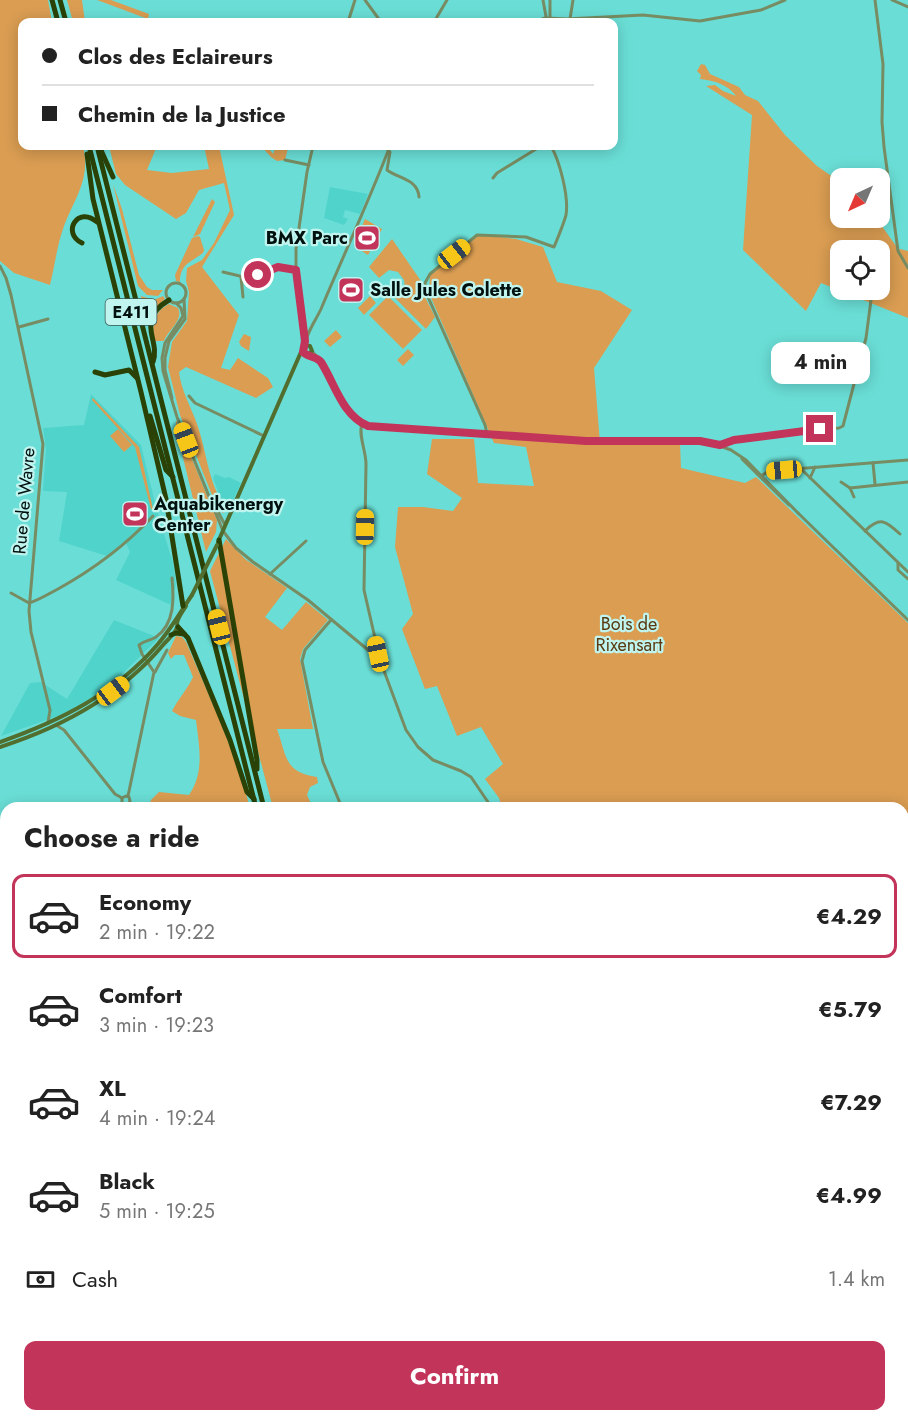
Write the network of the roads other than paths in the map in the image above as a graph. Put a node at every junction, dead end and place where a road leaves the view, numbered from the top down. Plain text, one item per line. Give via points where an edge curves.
1 (52, 0) edge
2 (60, 0) edge
3 (355, 0) edge
4 (365, 0) edge
5 (447, 0) edge
6 (543, 0) edge
7 (550, 0) edge
8 (573, 0) edge
9 (785, 0) edge
10 (875, 0) edge
11 (892, 0) edge
12 (908, 7) edge
13 (57, 18) edge
14 (65, 18) edge
15 (349, 18) edge
16 (378, 18) edge
17 (436, 18) edge
18 (547, 18) joint
19 (570, 18) edge
20 (588, 18) edge
21 (88, 150) edge
22 (89, 150) edge
23 (99, 150) edge
24 (101, 150) edge
25 (312, 150) edge
26 (388, 150) edge
27 (390, 150) edge
28 (534, 150) edge
29 (553, 150) edge
30 (285, 160) dead end
31 (309, 165) junction
32 (113, 177) dead end
33 (492, 178) dead end
34 (419, 197) dead end
35 (98, 223) junction
36 (82, 243) dead end
37 (0, 266) edge
38 (908, 268) edge
39 (296, 270) junction
40 (223, 272) dead end
41 (241, 277) junction
42 (243, 297) dead end
43 (184, 299) junction
44 (169, 300) junction
45 (870, 300) edge
46 (176, 303) junction
47 (48, 319) dead end
48 (18, 327) junction
49 (308, 337) junction
50 (305, 341) junction
51 (305, 348) junction
52 (308, 354) junction
53 (298, 360) junction
54 (153, 363) junction
55 (95, 372) dead end
56 (138, 381) junction
57 (141, 392) junction
58 (189, 396) dead end
59 (172, 400) junction
60 (362, 423) junction
61 (487, 434) junction
62 (264, 436) junction
63 (720, 445) junction
64 (908, 460) edge
65 (873, 463) junction
66 (815, 467) junction
67 (800, 468) junction
68 (761, 476) junction
69 (173, 478) junction
70 (810, 478) junction
71 (841, 482) dead end
72 (908, 482) edge
73 (875, 484) junction
74 (850, 488) junction
75 (854, 497) dead end
76 (213, 504) junction
77 (231, 511) junction
78 (218, 513) junction
79 (153, 516) dead end
80 (225, 525) junction
81 (223, 531) junction
82 (865, 531) junction
83 (900, 534) dead end
84 (306, 541) dead end
85 (218, 542) junction
86 (898, 563) junction
87 (908, 573) edge
88 (270, 574) junction
89 (172, 579) dead end
90 (908, 579) edge
91 (181, 587) junction
92 (11, 593) dead end
93 (188, 599) junction
94 (29, 603) junction
95 (331, 620) junction
96 (908, 620) edge
97 (178, 627) junction
98 (171, 635) junction
99 (185, 635) junction
100 (167, 650) dead end
101 (147, 659) junction
102 (380, 660) junction
103 (154, 675) junction
104 (50, 710) junction
105 (67, 718) junction
106 (55, 723) junction
107 (48, 724) junction
108 (64, 730) junction
109 (0, 745) edge
110 (256, 776) junction
111 (128, 796) junction
112 (122, 798) junction
113 (254, 800) joint
114 (123, 802) edge
115 (130, 802) edge
116 (262, 802) edge
117 (340, 802) edge
118 (488, 802) edge

1 - 13 highway
2 - 14 highway
3 - 15 street
4 - 16 street
5 - 17 street
6 - 18 street
7 - 18 street
8 - 19 street
9 - 20 street via 761,10 700,21 643,15
10 - 38 street via 883,64 884,147 898,251
11 - 12 street
21 - 35 highway
22 - 69 highway, E411
23 - 54 highway, E411
24 - 32 highway
25 - 31 street
26 - 49 street
27 - 34 street via 387,170 415,185
28 - 33 street
29 - 61 street via 566,203 565,218 553,247 526,237 477,235 430,274 425,283
30 - 31 street
31 - 39 street
35 - 36 highway via 87,216 75,220 73,235
35 - 56 highway
37 - 48 street, Rue de Wavre via 12,295
39 - 41 street via 278,267 261,275
39 - 50 street
40 - 41 street
41 - 42 street
43 - 44 street via 184,288 176,283 167,289
43 - 46 street
43 - 59 street via 185,317 166,352 165,370
44 - 46 street
44 - 54 highway via 152,317
45 - 63 street via 869,319 840,428
46 - 59 street via 183,316 166,340 162,358
47 - 48 street
48 - 94 street, Rue de Wavre via 43,455
49 - 50 street
49 - 51 street
50 - 51 street
51 - 52 main road
51 - 52 main road
51 - 53 main road
52 - 53 main road
52 - 60 street via 317,358 349,412
53 - 62 main road
54 - 110 highway, E411
55 - 56 highway via 105,375 129,370
56 - 57 highway
57 - 69 highway via 166,470
57 - 91 highway via 169,513
58 - 62 street via 195,403
59 - 76 street
60 - 61 street
60 - 102 street via 360,433 366,452 364,586
61 - 63 street via 586,441 700,441
62 - 77 main road
63 - 68 street
64 - 65 street
65 - 66 street
65 - 73 street
66 - 67 street
66 - 70 street
67 - 68 street via 769,471
67 - 70 street
68 - 96 street
69 - 113 highway, E411
70 - 82 street
71 - 74 street
72 - 73 street
73 - 74 street
74 - 75 street
76 - 78 street
76 - 81 street
77 - 78 street
77 - 80 main road
78 - 80 street
79 - 94 street via 110,557
80 - 81 main road
81 - 85 main road
81 - 88 street via 241,552
82 - 83 street via 884,521
82 - 86 street
84 - 88 street
85 - 93 main road, bridge
85 - 110 highway via 257,760
86 - 87 street
86 - 90 street via 898,570
88 - 95 street
89 - 101 street via 174,596 167,625 155,638 140,645
91 - 93 highway
91 - 93 highway
92 - 94 street
93 - 97 main road
93 - 101 main road
94 - 104 street, Rue de Wavre via 31,632
95 - 102 street
95 - 117 street via 305,650 302,661 323,762
97 - 98 main road
97 - 99 highway
98 - 99 highway
98 - 101 main road
99 - 113 highway via 230,740 247,792
100 - 103 street
101 - 103 street
101 - 105 main road via 108,695
102 - 118 street via 406,730 418,747 433,760 471,777
103 - 111 street
104 - 105 street
104 - 107 street, Rue de Wavre
105 - 106 main road
105 - 108 street
106 - 107 main road
106 - 108 street
106 - 109 main road
107 - 109 main road
108 - 112 street via 115,795
110 - 116 highway, E411
111 - 112 street
111 - 115 street
112 - 114 street

